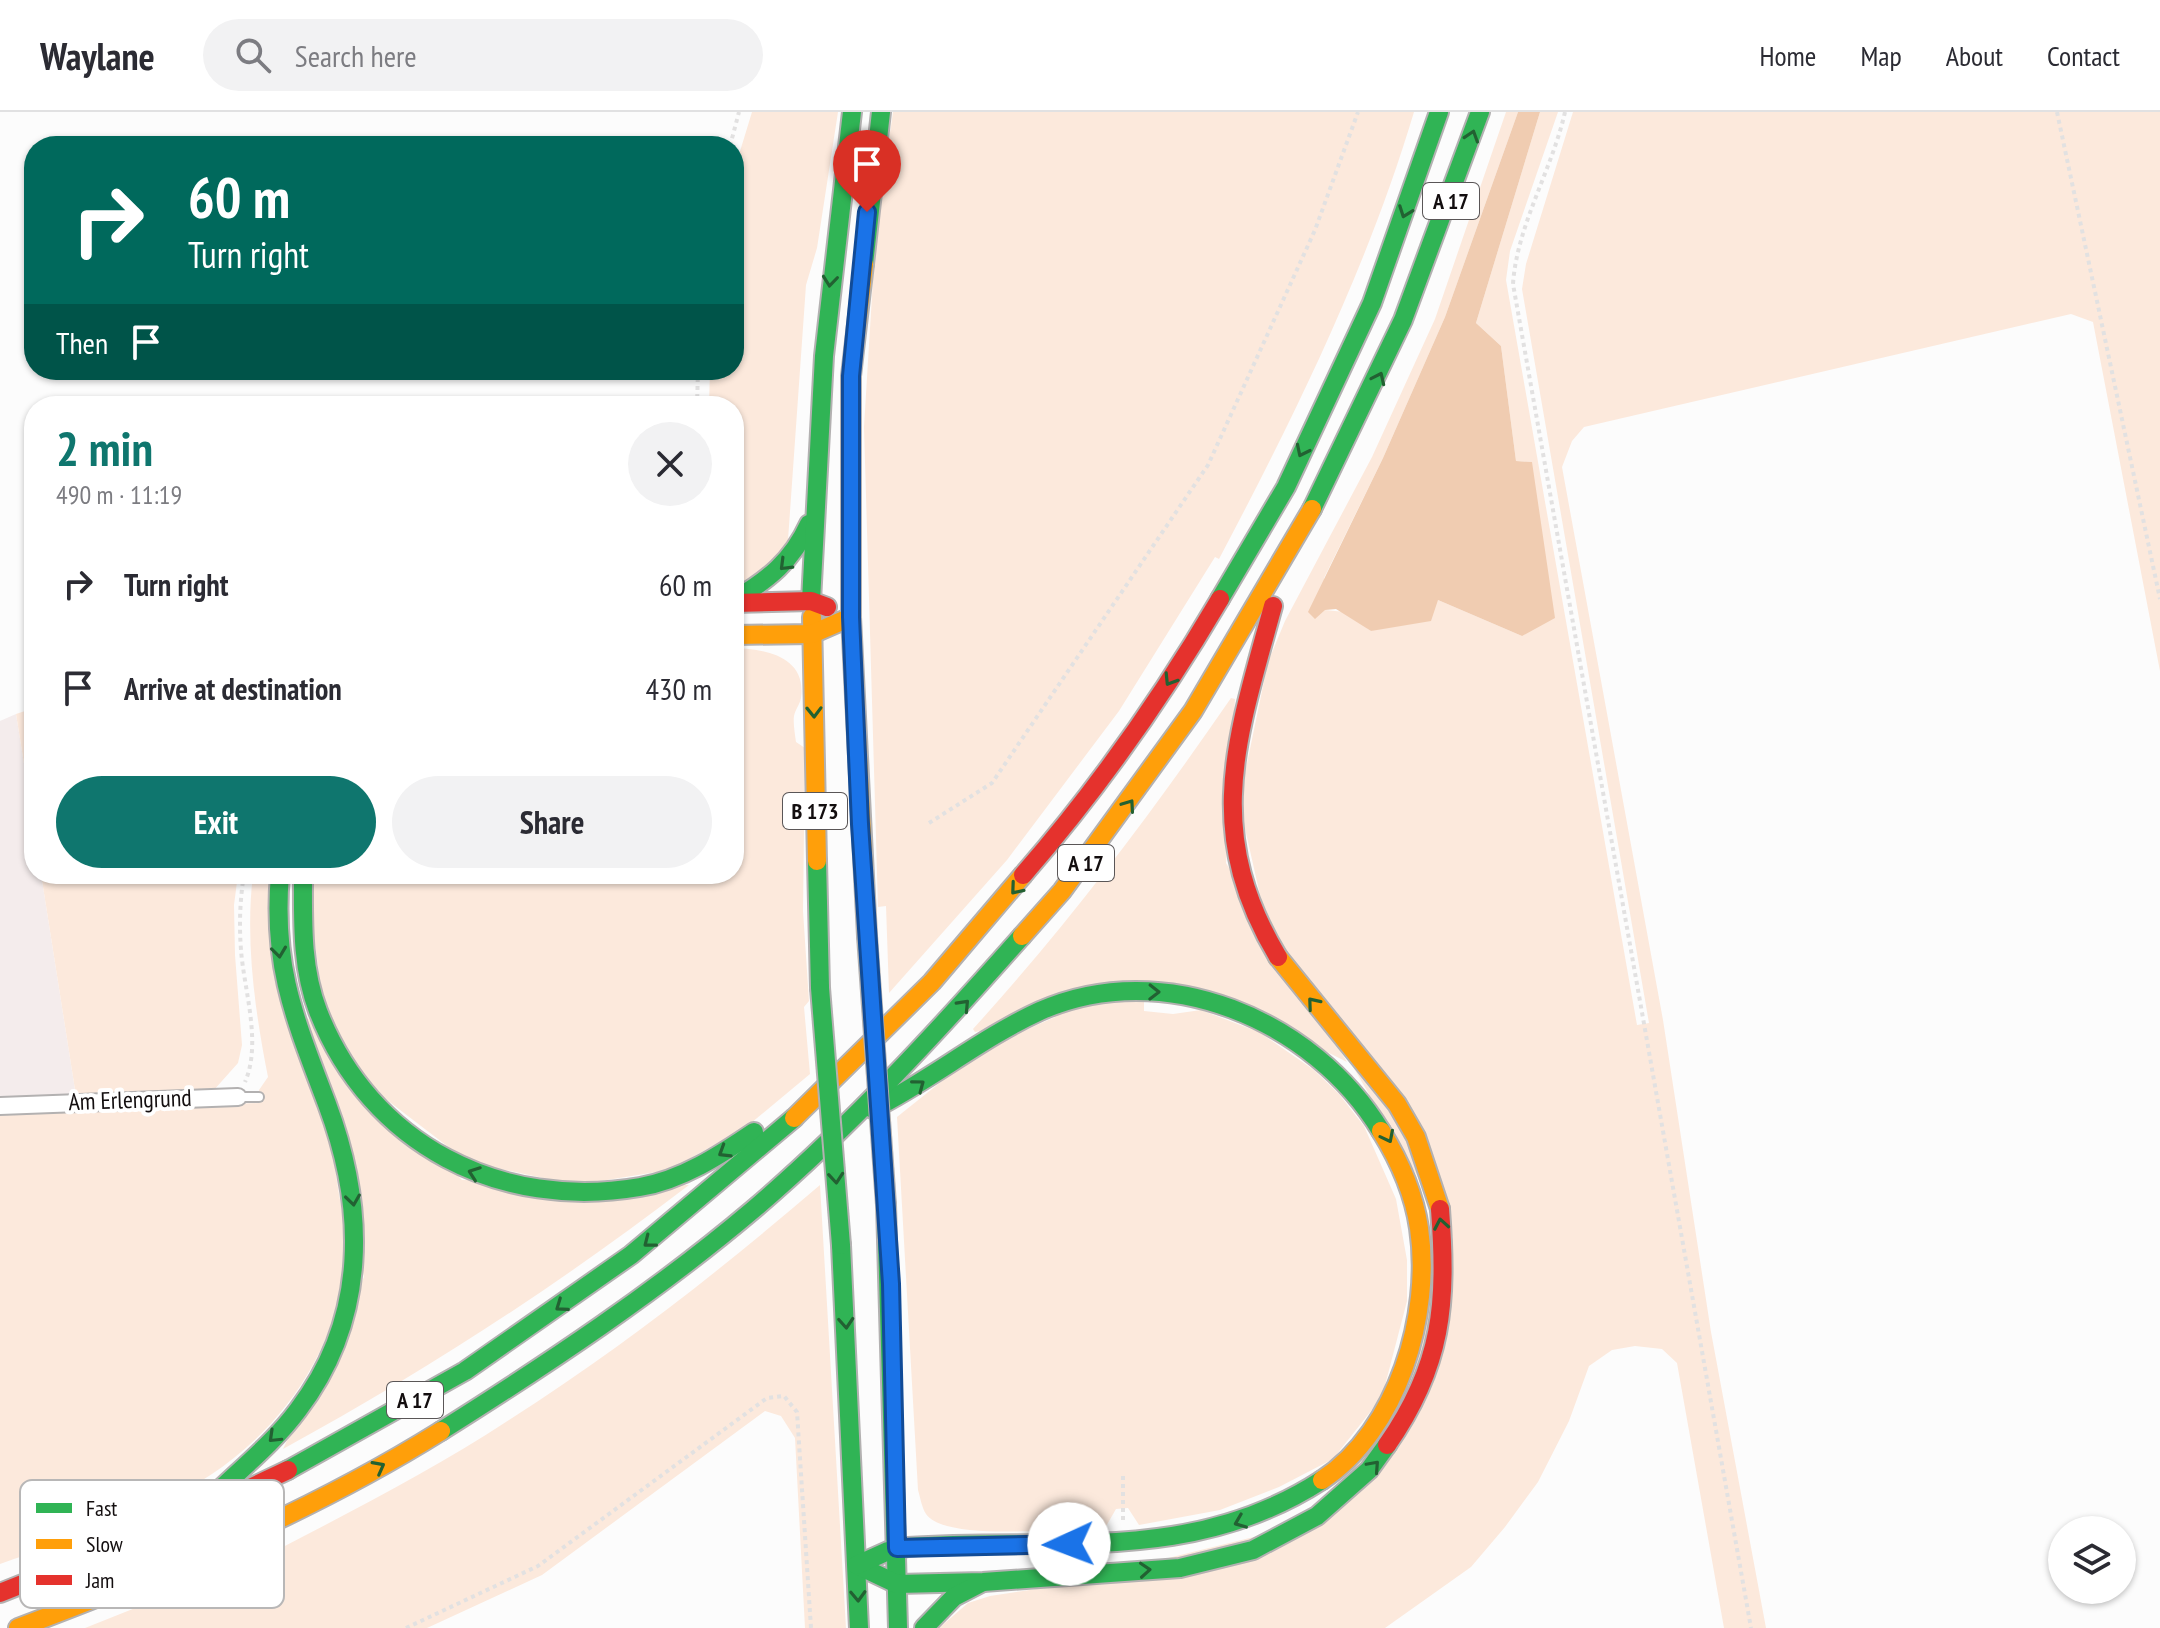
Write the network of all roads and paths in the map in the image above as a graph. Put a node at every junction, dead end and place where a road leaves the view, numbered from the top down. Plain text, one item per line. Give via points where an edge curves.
1 (739, 112) edge
2 (852, 112) edge
3 (881, 112) edge
4 (1358, 112) edge
5 (1439, 112) edge
6 (1480, 112) edge
7 (1565, 112) edge
8 (2057, 112) edge
9 (733, 136) edge
10 (814, 511) junction
11 (1281, 573) junction
12 (744, 594) edge
13 (2160, 599) edge
14 (744, 601) edge
15 (811, 601) junction
16 (851, 617) junction
17 (812, 634) junction
18 (744, 635) edge
19 (929, 823) dead end
20 (242, 884) edge
21 (279, 884) edge
22 (303, 884) edge
23 (238, 1097) junction
24 (259, 1097) dead end
25 (0, 1106) edge
26 (794, 1119) junction
27 (849, 1120) junction
28 (1123, 1476) dead end
29 (229, 1480) edge
30 (268, 1480) edge
31 (284, 1515) edge
32 (1125, 1542) junction
33 (897, 1548) junction
34 (857, 1565) junction
35 (983, 1582) junction
36 (897, 1584) junction
37 (20, 1585) edge
38 (0, 1593) edge
39 (70, 1608) edge
40 (18, 1628) edge
41 (406, 1628) edge
42 (811, 1628) edge
43 (859, 1628) edge
44 (898, 1628) edge
45 (924, 1628) edge
46 (1751, 1628) edge

1 - 9 path
2 -> 10 main road, B 173 via 829,286
3 - 16 main road, B 173 via 851,376
4 - 19 path via 1315,230 1208,465 992,783
5 -> 26 main road, A 17 via 1332,390 1253,543 1151,710 1096,789 979,933
11 -> 6 main road, A 17 via 1390,353
7 - 46 path via 1515,259 1513,284
8 - 13 path
10 -> 12 main road via 797,553
10 - 15 main road, B 173
27 -> 11 main road, A 17 via 942,1029 1061,895 1179,734
35 -> 11 main road via 1212,1564 1287,1536 1324,1513 1388,1451 1408,1418 1434,1353 1445,1280 1444,1241 1415,1134 1276,953 1257,922 1236,860 1229,804 1235,742
14 - 15 main road
15 - 16 main road
15 - 17 main road, B 173
16 - 17 main road
16 - 33 main road, B 173, bridge via 886,1205
17 - 18 main road
17 -> 34 main road, B 173, bridge via 820,988 841,1245
20 - 23 path via 241,950 252,1055
21 -> 29 main road via 276,926 281,969 349,1174 358,1234 355,1274 338,1341 299,1410
26 -> 22 main road via 757,1130 719,1156 669,1179 605,1191 548,1192 517,1186 441,1158 365,1096 334,1052 315,1012 301,954
23 - 24 lane, Am Erlengrund
23 - 25 street, Am Erlengrund
26 -> 30 main road, A 17 via 624,1261 461,1373
31 -> 27 main road, A 17 via 389,1462 563,1353 727,1230
27 -> 32 main road via 908,1093 1021,1018 1106,993 1159,991 1243,1010 1297,1037 1327,1061 1377,1117 1409,1190 1420,1251 1417,1324 1381,1416 1338,1469 1266,1512 1195,1535
28 - 32 path
32 - 33 main road
33 - 34 main road
33 - 36 main road, B 173
34 - 36 main road
34 -> 43 main road, B 173
35 - 36 main road
35 - 45 main road via 954,1597
36 - 44 main road, B 173
37 - 38 main road, A 17
40 -> 39 main road, A 17
41 - 42 path via 538,1566 767,1398 784,1396 797,1412

